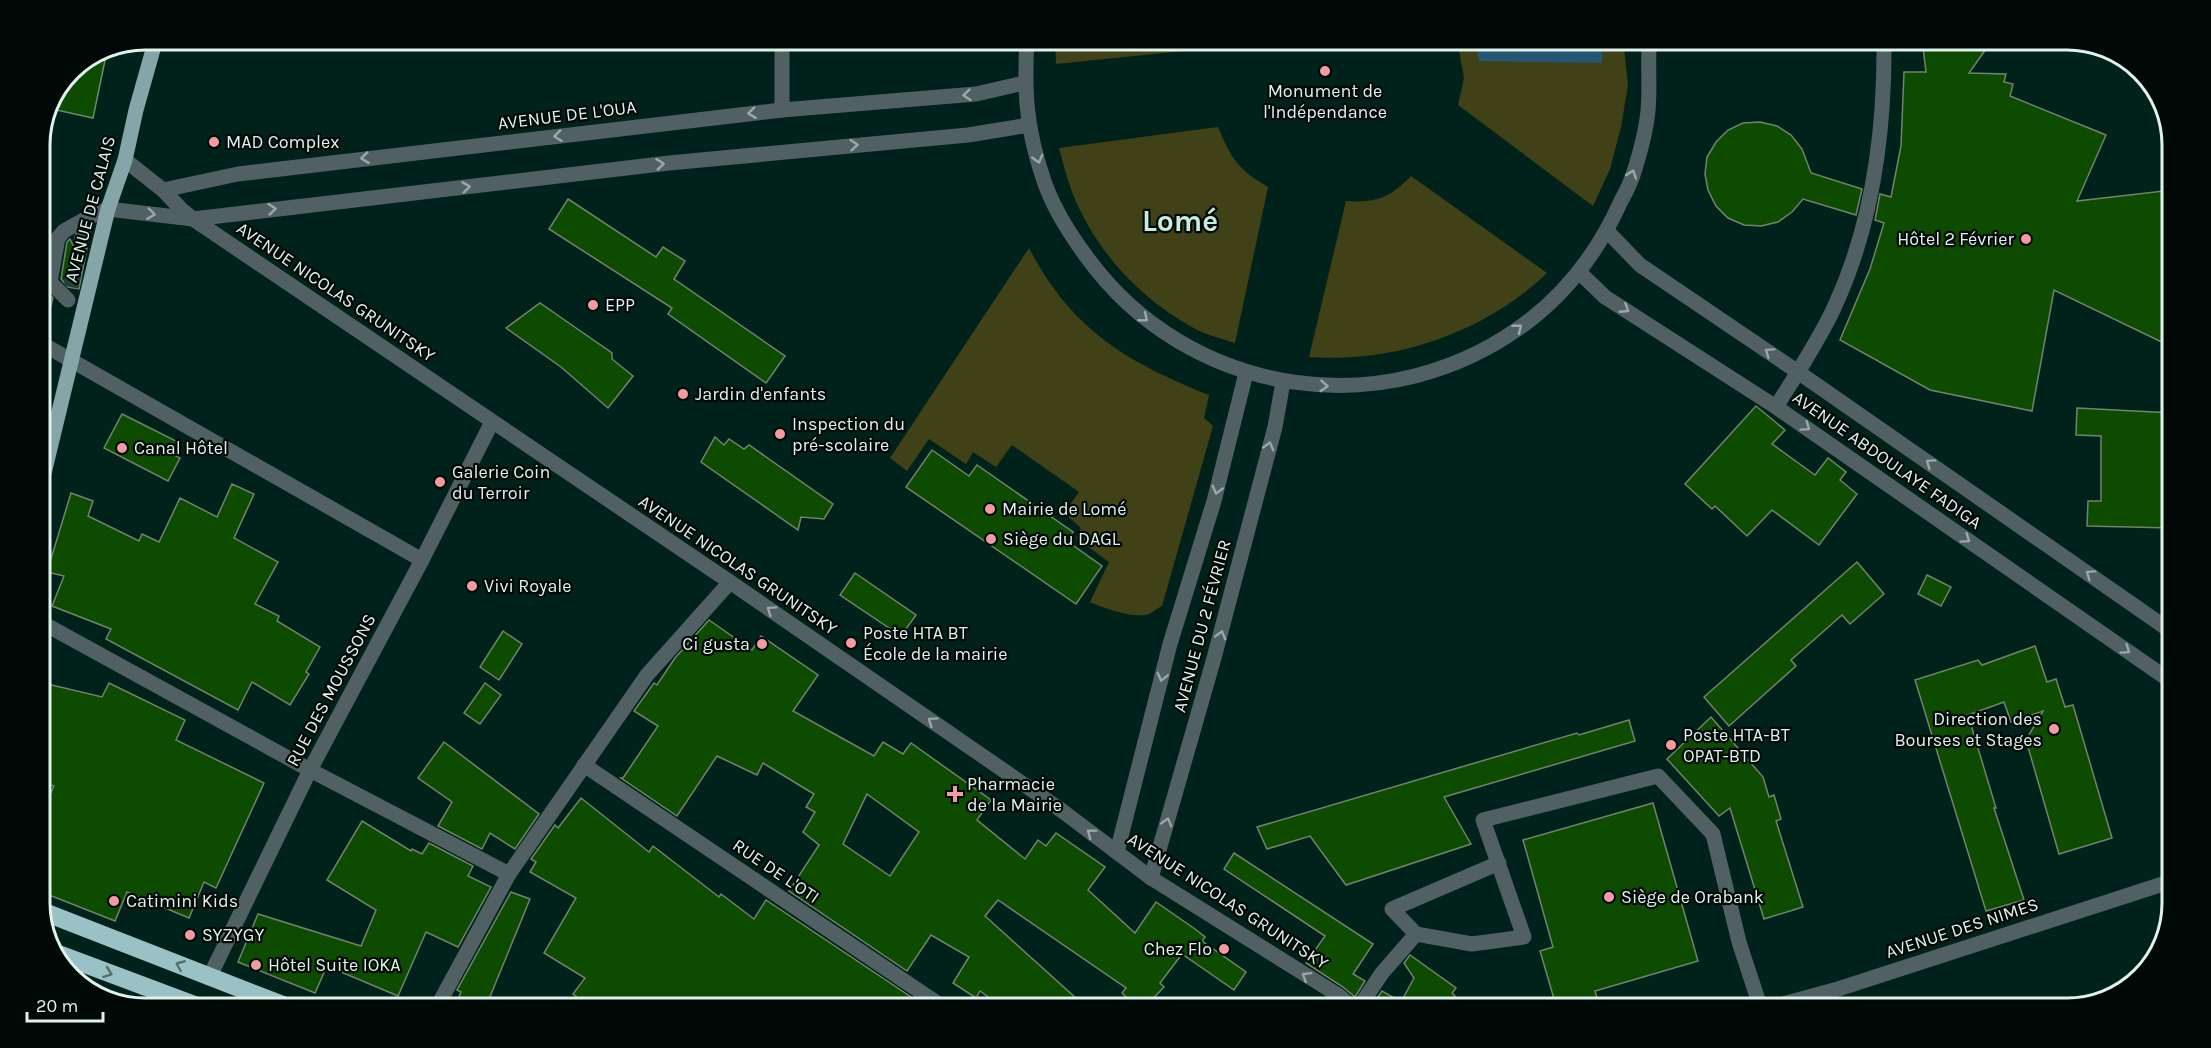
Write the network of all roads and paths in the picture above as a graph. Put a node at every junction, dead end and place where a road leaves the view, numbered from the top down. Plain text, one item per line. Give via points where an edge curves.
1 (153, 50) edge
2 (782, 50) edge
3 (1026, 50) edge
4 (1649, 50) edge
5 (1884, 50) edge
6 (1024, 83) junction
7 (782, 110) junction
8 (1029, 125) junction
9 (125, 160) junction
10 (163, 190) junction
11 (97, 213) junction
12 (193, 219) junction
13 (1608, 232) junction
14 (81, 241) tunnel mouth
15 (1579, 272) junction
16 (84, 308) junction
17 (50, 348) edge
18 (70, 360) junction
19 (1798, 372) junction
20 (1246, 373) junction
21 (1283, 382) junction
22 (1776, 407) junction
23 (492, 422) junction
24 (50, 446) edge
25 (422, 560) junction
26 (730, 582) junction
27 (2162, 625) edge
28 (50, 627) edge
29 (2162, 675) edge
30 (584, 765) junction
31 (310, 770) junction
32 (1117, 852) junction
33 (1499, 863) junction
34 (509, 874) junction
35 (1151, 879) junction
36 (2162, 884) edge
37 (50, 915) edge
38 (1416, 934) junction
39 (66, 957) edge
40 (209, 978) junction
41 (1338, 995) junction
42 (176, 998) edge
43 (263, 998) edge
44 (442, 998) edge
45 (930, 998) edge
46 (1335, 998) edge
47 (1342, 998) edge
48 (1364, 998) edge
49 (1758, 998) edge
50 (1804, 998) edge

1 - 9 main road, AVENUE DE CALAIS
2 - 7 street
3 - 6 street
13 -> 4 street via 1634,174 1648,112
5 - 19 street via 1881,136 1853,263
6 -> 7 street, AVENUE DE L'OUA via 976,94
6 - 8 street
7 -> 10 street, AVENUE DE L'OUA via 238,174
12 -> 8 street via 669,163 968,135
8 -> 20 street via 1044,180 1069,233 1103,280 1144,319 1193,351
9 - 10 street
9 - 11 main road, AVENUE DE CALAIS
10 - 12 street, AVENUE NICOLAS GRUNITSKY
11 -> 12 street
11 - 14 street
11 - 16 main road, AVENUE DE CALAIS
11 - 16 street via 58,238 50,282 70,293
12 - 23 street, AVENUE NICOLAS GRUNITSKY
13 - 15 street
19 -> 13 street, AVENUE ABDOULAYE FADIGA via 1640,265
21 -> 15 street via 1330,387 1378,384 1424,375 1509,336 1547,306
15 -> 22 street, AVENUE ABDOULAYE FADIGA via 1605,297
16 - 18 main road, AVENUE DE CALAIS
17 - 18 street
18 - 24 main road, AVENUE DE CALAIS
18 - 25 street
19 - 22 street
27 -> 19 street, AVENUE ABDOULAYE FADIGA
20 - 21 street
20 -> 32 street, AVENUE DU 2 FÉVRIER
35 -> 21 street, AVENUE DU 2 FÉVRIER via 1214,658 1275,427
22 -> 29 street, AVENUE ABDOULAYE FADIGA
23 - 25 street, RUE DES MOUSSONS
23 - 26 street, AVENUE NICOLAS GRUNITSKY
25 - 31 street, RUE DES MOUSSONS
26 - 30 street via 646,675
32 -> 26 street, AVENUE NICOLAS GRUNITSKY
28 - 31 street
30 - 34 street
30 - 45 street, RUE DE L'OTI
31 - 34 street
31 - 40 street, RUE DES MOUSSONS
32 - 35 street, AVENUE NICOLAS GRUNITSKY
33 - 38 street via 1392,909
33 - 38 street via 1524,937 1472,945
33 - 49 street via 1483,820 1658,776 1713,834 1739,942
34 - 44 street
41 -> 35 street, AVENUE NICOLAS GRUNITSKY
36 - 50 street, AVENUE DES NIMES
40 -> 37 highway
38 - 48 street
39 -> 42 highway
40 - 43 highway
41 - 46 street
41 - 47 street, AVENUE NICOLAS GRUNITSKY

